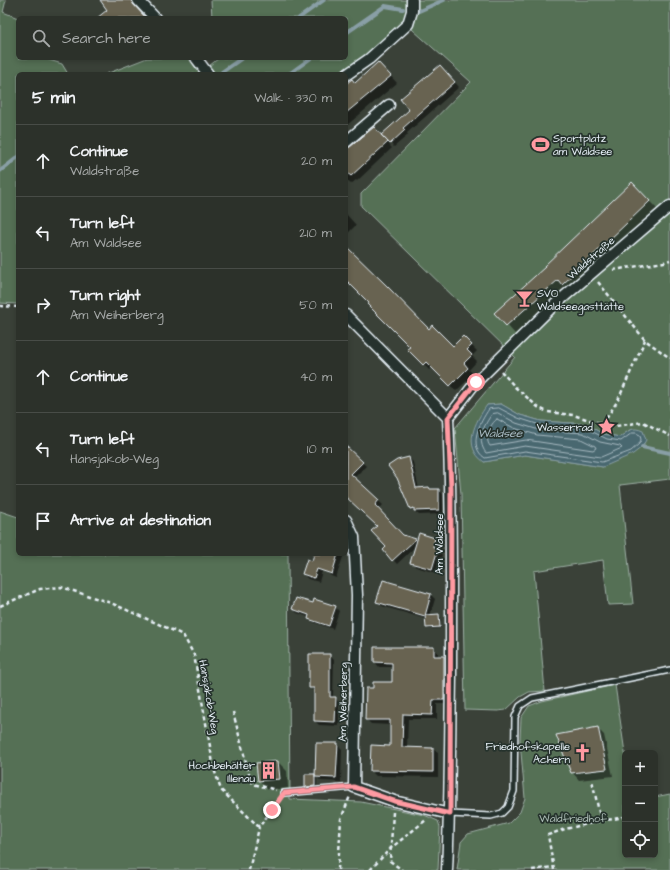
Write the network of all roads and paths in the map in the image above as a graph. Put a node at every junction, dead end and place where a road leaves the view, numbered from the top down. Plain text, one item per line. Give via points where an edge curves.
1 (138, 0) edge
2 (412, 0) edge
3 (153, 16) edge
4 (198, 60) edge
5 (206, 71) edge
6 (348, 74) edge
7 (389, 105) dead end
8 (348, 140) edge
9 (670, 206) edge
10 (670, 260) edge
11 (591, 273) junction
12 (0, 306) edge
13 (16, 307) edge
14 (348, 317) edge
15 (644, 340) junction
16 (670, 358) edge
17 (494, 364) junction
18 (448, 418) junction
19 (603, 424) junction
20 (670, 436) edge
21 (348, 524) edge
22 (0, 606) edge
23 (670, 670) edge
24 (233, 712) dead end
25 (592, 780) dead end
26 (354, 787) junction
27 (284, 793) junction
28 (394, 801) junction
29 (438, 811) junction
30 (450, 814) junction
31 (622, 818) edge
32 (601, 821) junction
33 (259, 827) junction
34 (391, 848) junction
35 (554, 868) edge
36 (249, 870) edge
37 (338, 870) edge
38 (370, 870) edge
39 (402, 870) edge
40 (447, 870) edge
41 (532, 870) edge

1 - 3 street
2 - 6 street via 408,24 369,59
4 - 5 street
7 - 8 street
9 - 11 street, Waldstraße
10 - 11 path
11 - 15 path
11 - 17 street, Waldstraße
12 - 13 path
14 - 18 street
15 - 16 path
15 - 19 path via 618,400
17 - 18 street, Waldstraße via 476,382
17 - 19 path via 539,408
18 - 30 street, Am Waldsee via 451,489
19 - 20 path via 616,426 643,422
21 - 26 street, Am Weiherberg via 354,537 357,596
22 - 33 path, Hansjakob-Weg via 40,589 61,587 111,603 183,635 194,655 214,769 221,790
23 - 30 lane via 532,698 520,706 515,717 514,791 508,807 492,816
24 - 27 path via 253,784
25 - 32 path
26 - 27 lane
26 - 28 street
26 - 37 path via 341,819
27 - 33 path
28 - 29 street
28 - 34 path
29 - 30 street
29 - 34 path
30 - 40 street, Am Waldsee
31 - 32 path
32 - 35 path via 548,835
33 - 36 path
34 - 38 path
34 - 39 path via 390,862
35 - 41 path

